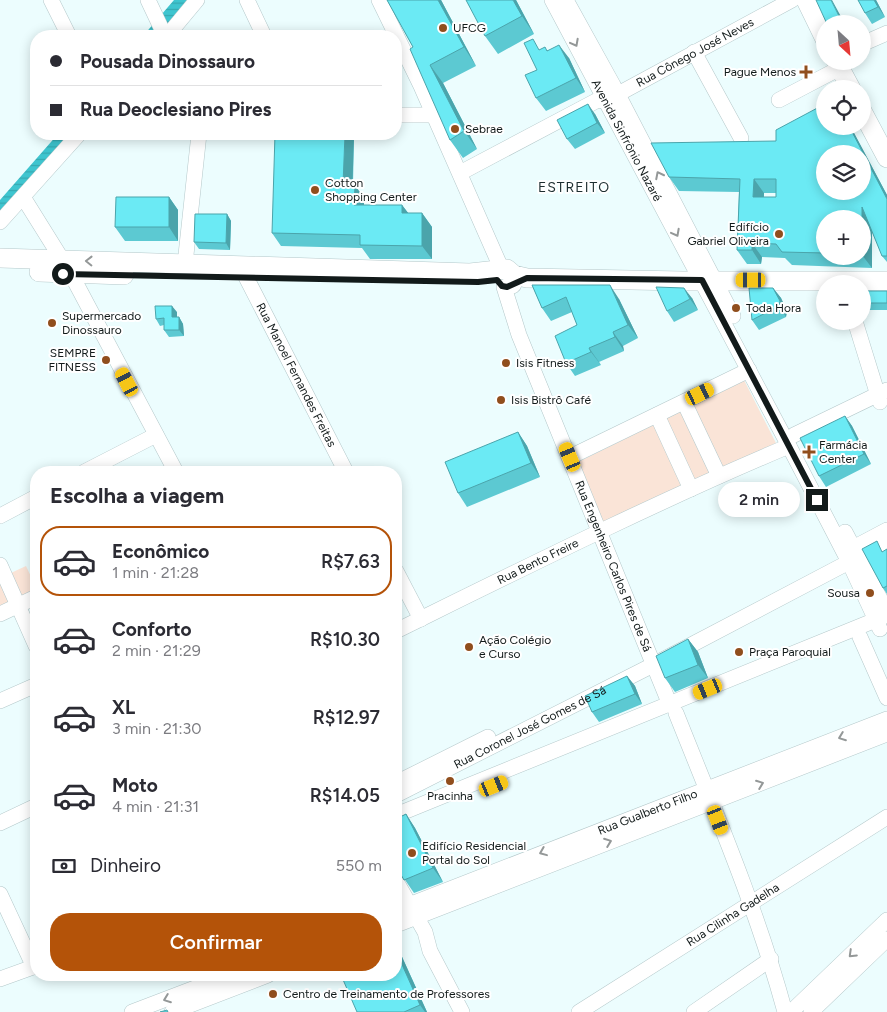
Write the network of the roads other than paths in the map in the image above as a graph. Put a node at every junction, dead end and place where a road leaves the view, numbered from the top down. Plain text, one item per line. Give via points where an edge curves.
1 (52, 0) edge
2 (197, 0) edge
3 (378, 0) edge
4 (556, 0) edge
5 (773, 0) edge
6 (792, 0) edge
7 (806, 0) edge
8 (250, 1) edge
9 (151, 7) edge
10 (816, 20) edge
11 (731, 27) junction
12 (66, 30) edge
13 (162, 30) edge
14 (170, 30) edge
15 (262, 30) edge
16 (388, 30) edge
17 (887, 34) edge
18 (871, 40) edge
19 (694, 52) junction
20 (402, 57) edge
21 (828, 70) edge
22 (607, 94) junction
23 (779, 100) dead end
24 (402, 115) edge
25 (434, 115) junction
26 (871, 128) edge
27 (741, 138) dead end
28 (74, 140) edge
29 (198, 140) edge
30 (887, 158) edge
31 (460, 173) junction
32 (23, 197) junction
33 (0, 222) edge
34 (0, 258) edge
35 (185, 264) junction
36 (67, 267) junction
37 (0, 270) edge
38 (246, 277) junction
39 (508, 278) junction
40 (708, 280) junction
41 (871, 281) edge
42 (887, 281) edge
43 (816, 282) edge
44 (858, 330) edge
45 (749, 370) junction
46 (883, 396) edge
47 (684, 402) junction
48 (657, 415) junction
49 (156, 435) junction
50 (794, 441) junction
51 (570, 457) junction
52 (96, 466) edge
53 (173, 466) edge
54 (343, 466) edge
55 (718, 476) junction
56 (691, 489) junction
57 (30, 500) edge
58 (0, 516) edge
59 (887, 530) edge
60 (600, 531) junction
61 (887, 543) edge
62 (851, 555) junction
63 (0, 565) edge
64 (402, 583) edge
65 (30, 600) edge
66 (18, 605) junction
67 (0, 614) edge
68 (421, 619) junction
69 (883, 621) edge
70 (402, 628) edge
71 (30, 632) edge
72 (857, 633) junction
73 (651, 661) junction
74 (30, 688) edge
75 (887, 698) edge
76 (0, 701) edge
77 (670, 710) junction
78 (887, 719) edge
79 (887, 734) edge
80 (812, 756) junction
81 (402, 780) edge
82 (476, 788) junction
83 (402, 792) edge
84 (709, 796) junction
85 (30, 809) edge
86 (402, 813) edge
87 (887, 817) edge
88 (402, 822) edge
89 (0, 823) edge
90 (0, 894) edge
91 (402, 897) edge
92 (751, 904) junction
93 (407, 911) edge
94 (887, 920) edge
95 (425, 932) junction
96 (887, 939) edge
97 (30, 956) edge
98 (771, 959) junction
99 (30, 968) edge
100 (0, 979) edge
101 (214, 981) edge
102 (233, 981) edge
103 (199, 987) edge
104 (132, 1012) edge
105 (172, 1012) edge
106 (462, 1012) edge
107 (471, 1012) edge
108 (579, 1012) edge
109 (694, 1012) edge
110 (784, 1012) edge
111 (791, 1012) edge
112 (811, 1012) edge

1 - 12 street
2 - 14 street
3 - 16 street, Rua Engenheiro Carlos Pires de Sá
4 - 22 street, Avenida Sinfrônio Nazaré
5 - 11 street, Rua Cônego José Neves
6 - 11 street, Rua Cônego José Neves
7 - 10 main road
8 - 15 street
9 - 13 street
11 - 19 street, Rua Cônego José Neves
11 - 22 street, Rua Cônego José Neves
17 - 18 street
19 - 22 street, Rua Cônego José Neves
19 - 27 street
20 - 25 street, Rua Engenheiro Carlos Pires de Sá
21 - 23 street
22 - 31 street, Rua Cônego José Neves
22 - 40 street, Avenida Sinfrônio Nazaré
24 - 25 street
25 - 31 street, Rua Engenheiro Carlos Pires de Sá
26 - 30 main road
28 - 32 street
29 - 35 street
31 - 39 street, Rua Engenheiro Carlos Pires de Sá
32 - 33 street
32 - 36 street
34 - 36 main road
35 -> 36 main road
35 - 39 main road via 470,273
36 - 37 main road
36 - 38 main road
36 - 49 street
38 - 39 main road via 468,282
38 - 54 street, Rua Manoel Fernandes Freitas
39 - 40 main road
39 - 51 street, Rua Engenheiro Carlos Pires de Sá via 510,311
40 - 43 main road
40 - 45 street
40 - 50 street
41 - 42 main road
44 - 46 street
45 - 47 street
45 - 50 street
46 - 50 street, Rua Bento Freire
47 - 48 street
47 - 55 street
48 - 51 street
48 - 56 street
49 - 52 street
49 - 53 street
50 - 55 street, Rua Bento Freire
50 - 62 street
51 - 60 street, Rua Engenheiro Carlos Pires de Sá
55 - 56 street, Rua Bento Freire
56 - 60 street, Rua Bento Freire
57 - 58 street
59 - 62 street, Rua Coronel José Gomes de Sá
60 - 68 street, Rua Bento Freire
60 - 73 street, Rua Engenheiro Carlos Pires de Sá
61 - 62 street, Rua Coronel José Gomes de Sá
62 - 69 street
62 - 73 street, Rua Coronel José Gomes de Sá
63 - 66 street
64 - 68 street
65 - 66 street
66 - 67 street
66 - 71 street
68 - 70 street, Rua Bento Freire
69 - 72 street
72 - 75 street
72 - 77 street
73 - 77 street, Rua Engenheiro Carlos Pires de Sá
73 - 81 street, Rua Coronel José Gomes de Sá
73 - 83 street, Rua Coronel José Gomes de Sá
74 - 76 street
77 - 82 street
77 - 84 street, Rua Engenheiro Carlos Pires de Sá
78 -> 80 street, Rua Gualberto Filho
79 - 80 street, Rua Gualberto Filho
80 - 84 street, Rua Gualberto Filho
82 - 86 street
82 - 88 street
84 - 92 street, Rua Engenheiro Carlos Pires de Sá
84 - 93 street, Rua Gualberto Filho
85 - 89 street
87 - 92 street, Rua Cilinha Gadelha
90 - 97 street
91 - 93 street
92 - 98 street, Rua Engenheiro Carlos Pires de Sá
92 - 108 street, Rua Cilinha Gadelha
93 - 95 street
94 -> 111 street
95 - 106 street via 430,951
95 - 107 street
96 - 112 street
98 - 109 street
98 - 110 street, Rua Engenheiro Carlos Pires de Sá
99 - 100 street
101 - 103 street
102 - 103 street
103 -> 104 street
103 - 105 street

